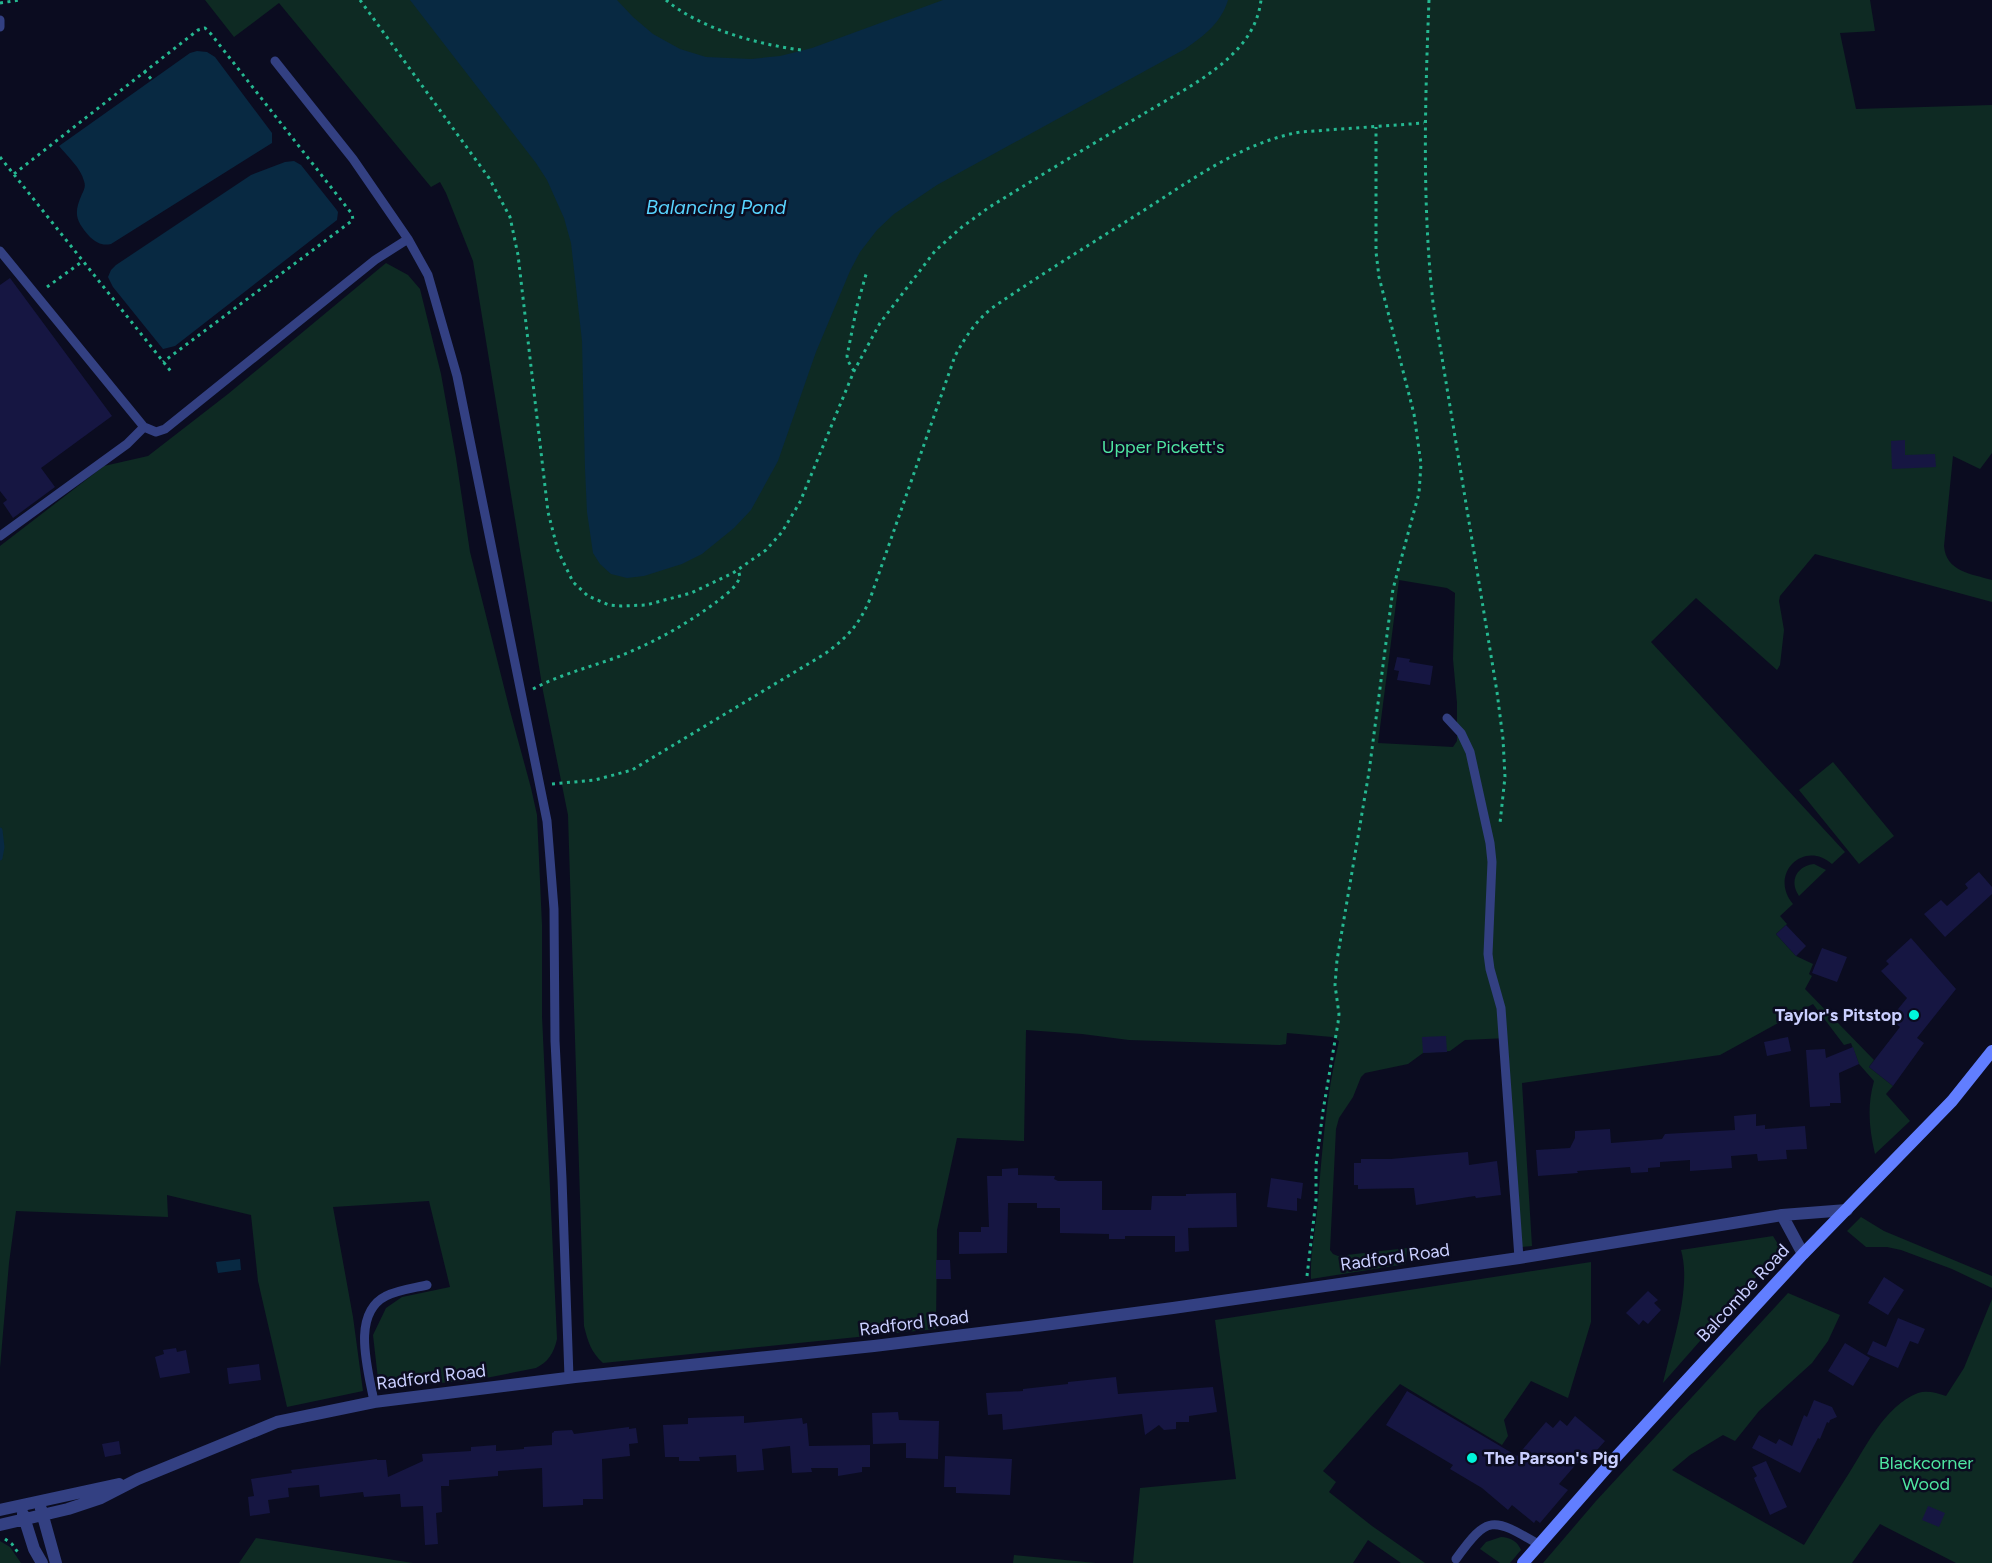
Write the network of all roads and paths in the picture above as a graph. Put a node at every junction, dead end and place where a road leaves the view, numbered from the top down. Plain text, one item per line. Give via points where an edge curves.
1 (20, 0) edge
2 (360, 0) edge
3 (666, 0) edge
4 (1261, 0) edge
5 (1429, 0) edge
6 (0, 3) edge
7 (0, 20) edge
8 (0, 27) edge
9 (801, 50) dead end
10 (275, 61) dead end
11 (144, 70) junction
12 (152, 80) dead end
13 (1424, 123) junction
14 (1376, 127) junction
15 (0, 157) edge
16 (14, 174) junction
17 (408, 239) junction
18 (0, 251) edge
19 (83, 261) junction
20 (867, 271) dead end
21 (36, 295) junction
22 (163, 362) junction
23 (854, 371) junction
24 (173, 374) dead end
25 (144, 427) junction
26 (0, 536) edge
27 (738, 569) junction
28 (522, 694) junction
29 (1447, 717) dead end
30 (541, 786) junction
31 (1500, 823) dead end
32 (1992, 1051) edge
33 (1847, 1210) junction
34 (1782, 1215) junction
35 (1803, 1254) junction
36 (1519, 1258) junction
37 (427, 1285) dead end
38 (1306, 1288) junction
39 (569, 1377) junction
40 (374, 1402) junction
41 (146, 1475) junction
42 (39, 1502) junction
43 (20, 1506) junction
44 (0, 1510) edge
45 (42, 1516) junction
46 (25, 1520) junction
47 (0, 1525) edge
48 (0, 1538) edge
49 (1538, 1544) junction
50 (21, 1557) dead end
51 (1456, 1559) dead end
52 (42, 1563) edge
53 (56, 1563) edge
54 (1523, 1563) edge

1 - 6 path
2 - 27 path via 489,178 510,217 518,255 548,512 558,551 573,582 599,602 646,605 691,593
3 - 9 path via 717,29
4 - 23 path via 1250,33 1225,61 988,208 945,241 894,302
5 - 13 path
7 - 8 lane
10 - 17 lane via 352,159
11 - 12 path
11 - 16 path
11 - 22 path via 198,30 208,29 353,217 352,222
13 - 14 path
13 - 31 path via 1433,303 1503,739 1505,777
14 - 30 path via 1300,132 1248,148 992,308 977,320 956,356 870,599 848,636 632,770 595,780
14 - 38 path via 1379,277 1420,444 1420,482 1393,589 1369,772 1339,949 1335,985 1338,1023 1316,1165
15 - 16 path
16 - 19 path
17 - 25 lane via 375,260 165,429 156,432
17 - 28 lane via 428,274 457,376
18 - 21 lane
19 - 21 path
19 - 22 path
20 - 23 path via 847,356
21 - 25 lane
22 - 24 path
23 - 27 path via 791,520 766,550
25 - 26 lane via 127,444
27 - 28 path via 740,577 734,587 669,633
28 - 30 lane
29 - 36 lane via 1472,757 1491,854 1488,954 1501,1008
30 - 39 lane via 554,909 555,1041
32 - 33 main road, Balcombe Road via 1944,1109
33 - 34 street, Radford Road
33 - 35 main road, Balcombe Road
34 - 35 street
34 - 36 street, Radford Road
35 - 49 main road, Balcombe Road
36 - 38 street, Radford Road
37 - 40 lane via 387,1296 370,1313 364,1340
38 - 39 street, Radford Road via 1018,1329
39 - 40 street, Radford Road
40 - 41 street, Radford Road via 277,1422
41 - 42 street
41 - 45 street, Radford Road via 101,1498
42 - 43 street
42 - 45 street
43 - 44 street
43 - 46 street
45 - 46 street, Radford Road
45 - 53 street
46 - 47 street, Radford Road
46 - 52 street
48 - 50 path via 12,1544
49 - 51 lane via 1509,1527 1489,1525 1475,1534
49 - 54 main road, Balcombe Road

